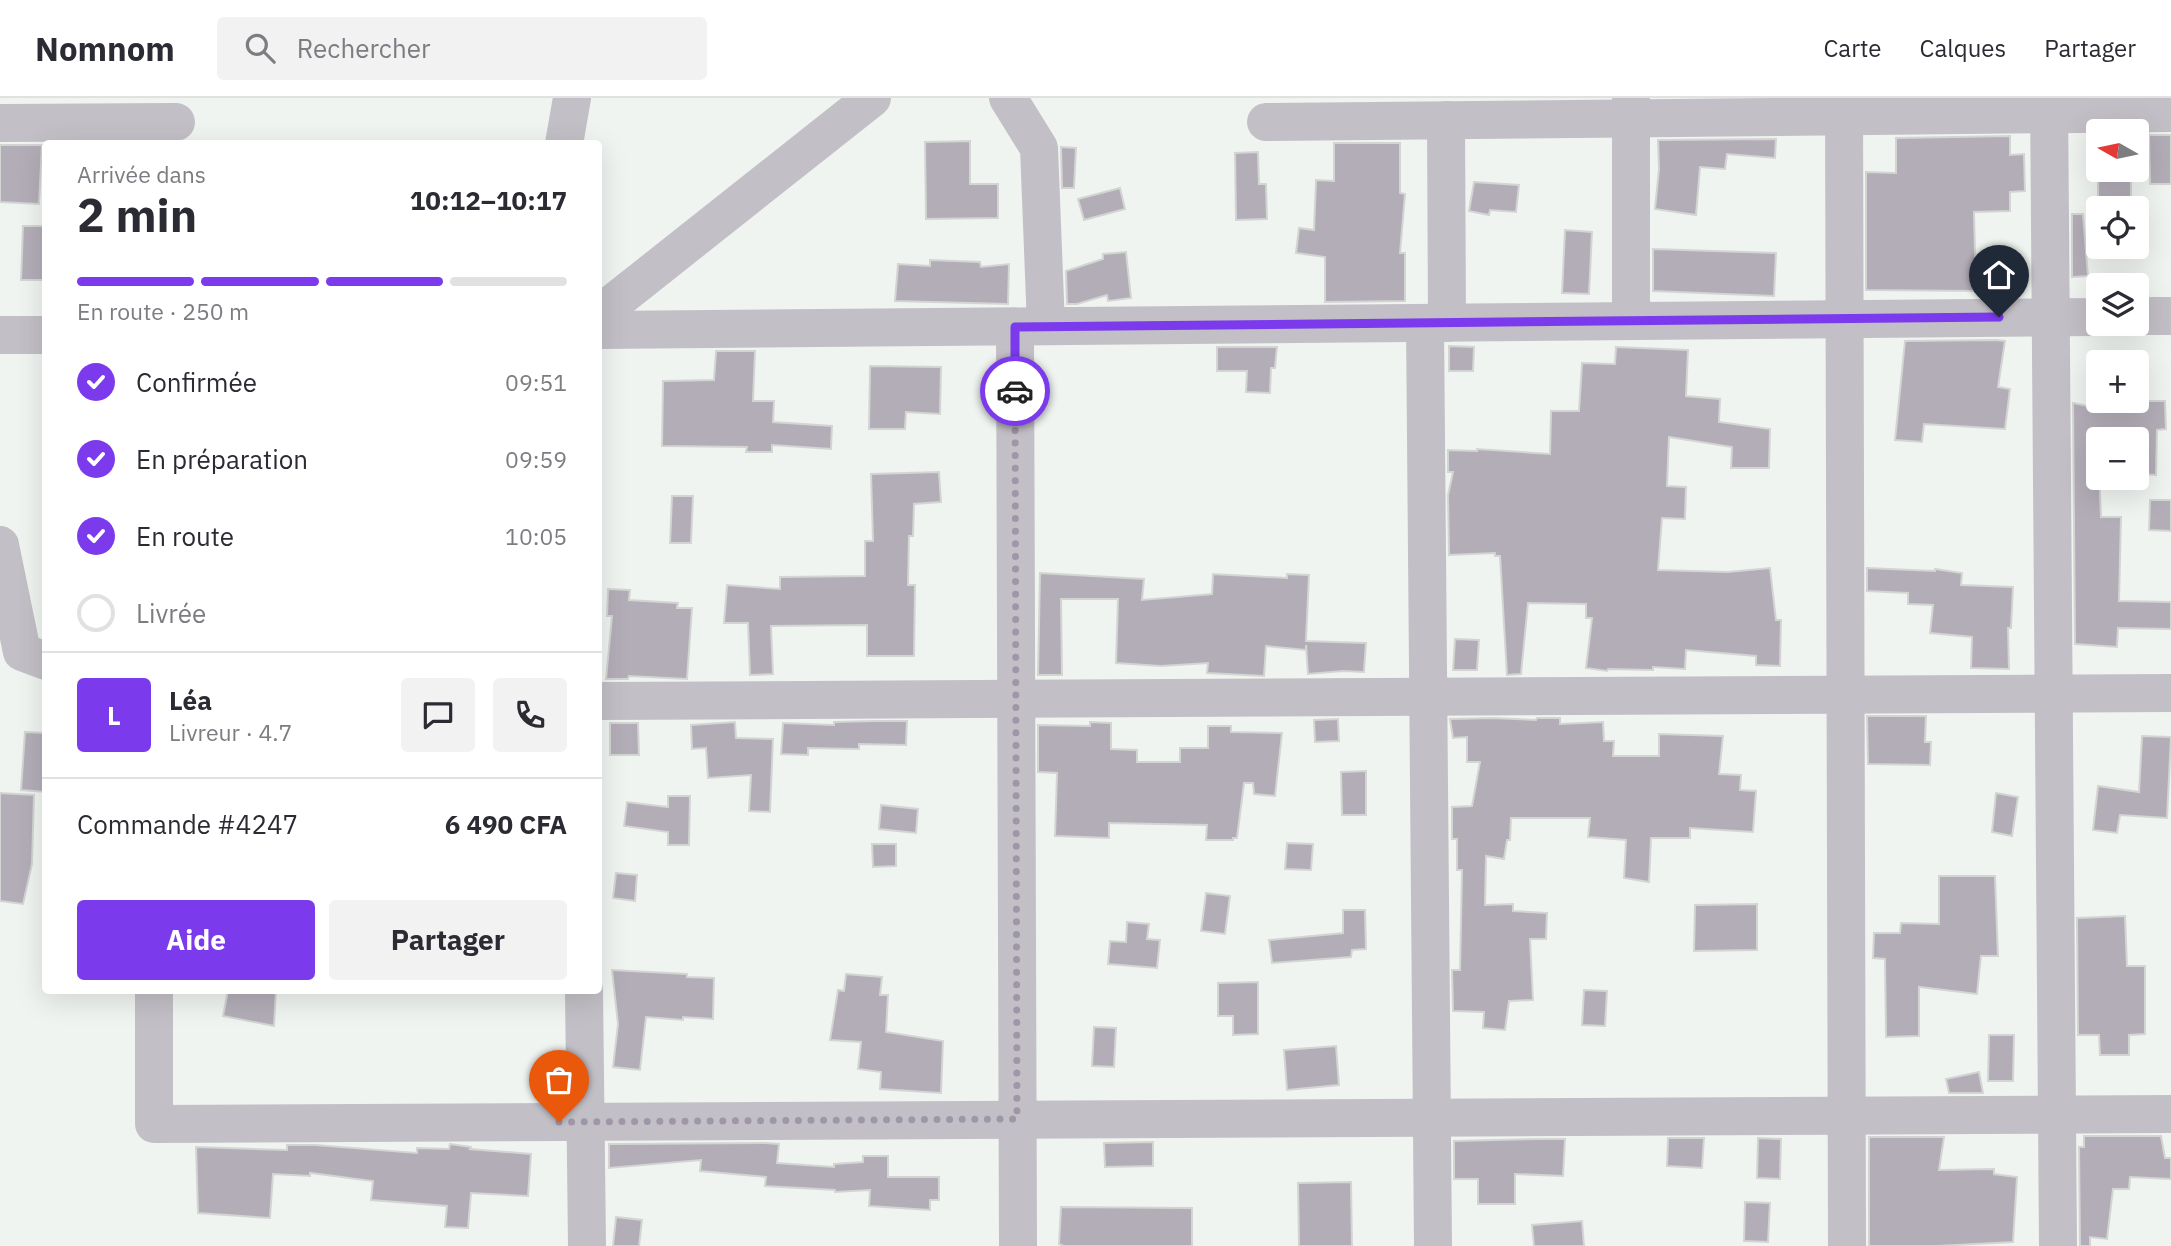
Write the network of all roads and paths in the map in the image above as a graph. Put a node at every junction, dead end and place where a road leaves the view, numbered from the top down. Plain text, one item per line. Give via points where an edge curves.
1 (572, 98) edge
2 (872, 98) edge
3 (1008, 98) edge
4 (2049, 106) edge
5 (1844, 107) edge
6 (1631, 108) edge
7 (2171, 113) edge
8 (1446, 120) junction
9 (176, 121) edge
10 (1266, 122) dead end
11 (0, 123) edge
12 (565, 140) edge
13 (602, 312) edge
14 (2149, 316) edge
15 (2171, 316) edge
16 (2050, 317) junction
17 (2086, 317) edge
18 (1845, 319) junction
19 (1631, 321) junction
20 (1436, 323) junction
21 (1031, 326) junction
22 (602, 330) edge
23 (0, 335) edge
24 (42, 335) edge
25 (0, 545) edge
26 (38, 651) edge
27 (2171, 693) edge
28 (2054, 694) junction
29 (1845, 695) junction
30 (1428, 697) junction
31 (1016, 699) junction
32 (602, 701) edge
33 (154, 994) edge
34 (584, 994) edge
35 (2057, 1114) junction
36 (2171, 1114) edge
37 (1847, 1116) junction
38 (1432, 1118) junction
39 (1017, 1119) junction
40 (586, 1122) junction
41 (587, 1246) edge
42 (1018, 1246) edge
43 (1433, 1246) edge
44 (1847, 1246) edge
45 (2058, 1246) edge

1 - 12 street
2 - 13 street
3 - 21 street via 1039,148
4 - 5 street
4 - 7 street
4 - 16 street
5 - 6 street
5 - 18 street
6 - 8 street
6 - 19 street
8 - 10 street
8 - 20 street
9 - 11 street
14 - 15 street
16 - 17 street
16 - 18 street
16 - 28 street
18 - 19 street
18 - 29 street
19 - 20 street
20 - 21 street
20 - 30 street
21 - 22 street
21 - 31 street
23 - 24 street
25 - 26 street
27 - 28 street
28 - 29 street
28 - 35 street
29 - 30 street
29 - 37 street
30 - 31 street
30 - 38 street
31 - 32 street
31 - 39 street
33 - 40 street via 154,1124
34 - 40 street
35 - 36 street
35 - 37 street
35 - 45 street
37 - 38 street
37 - 44 street
38 - 39 street
38 - 43 street
39 - 40 street
39 - 42 street
40 - 41 street

